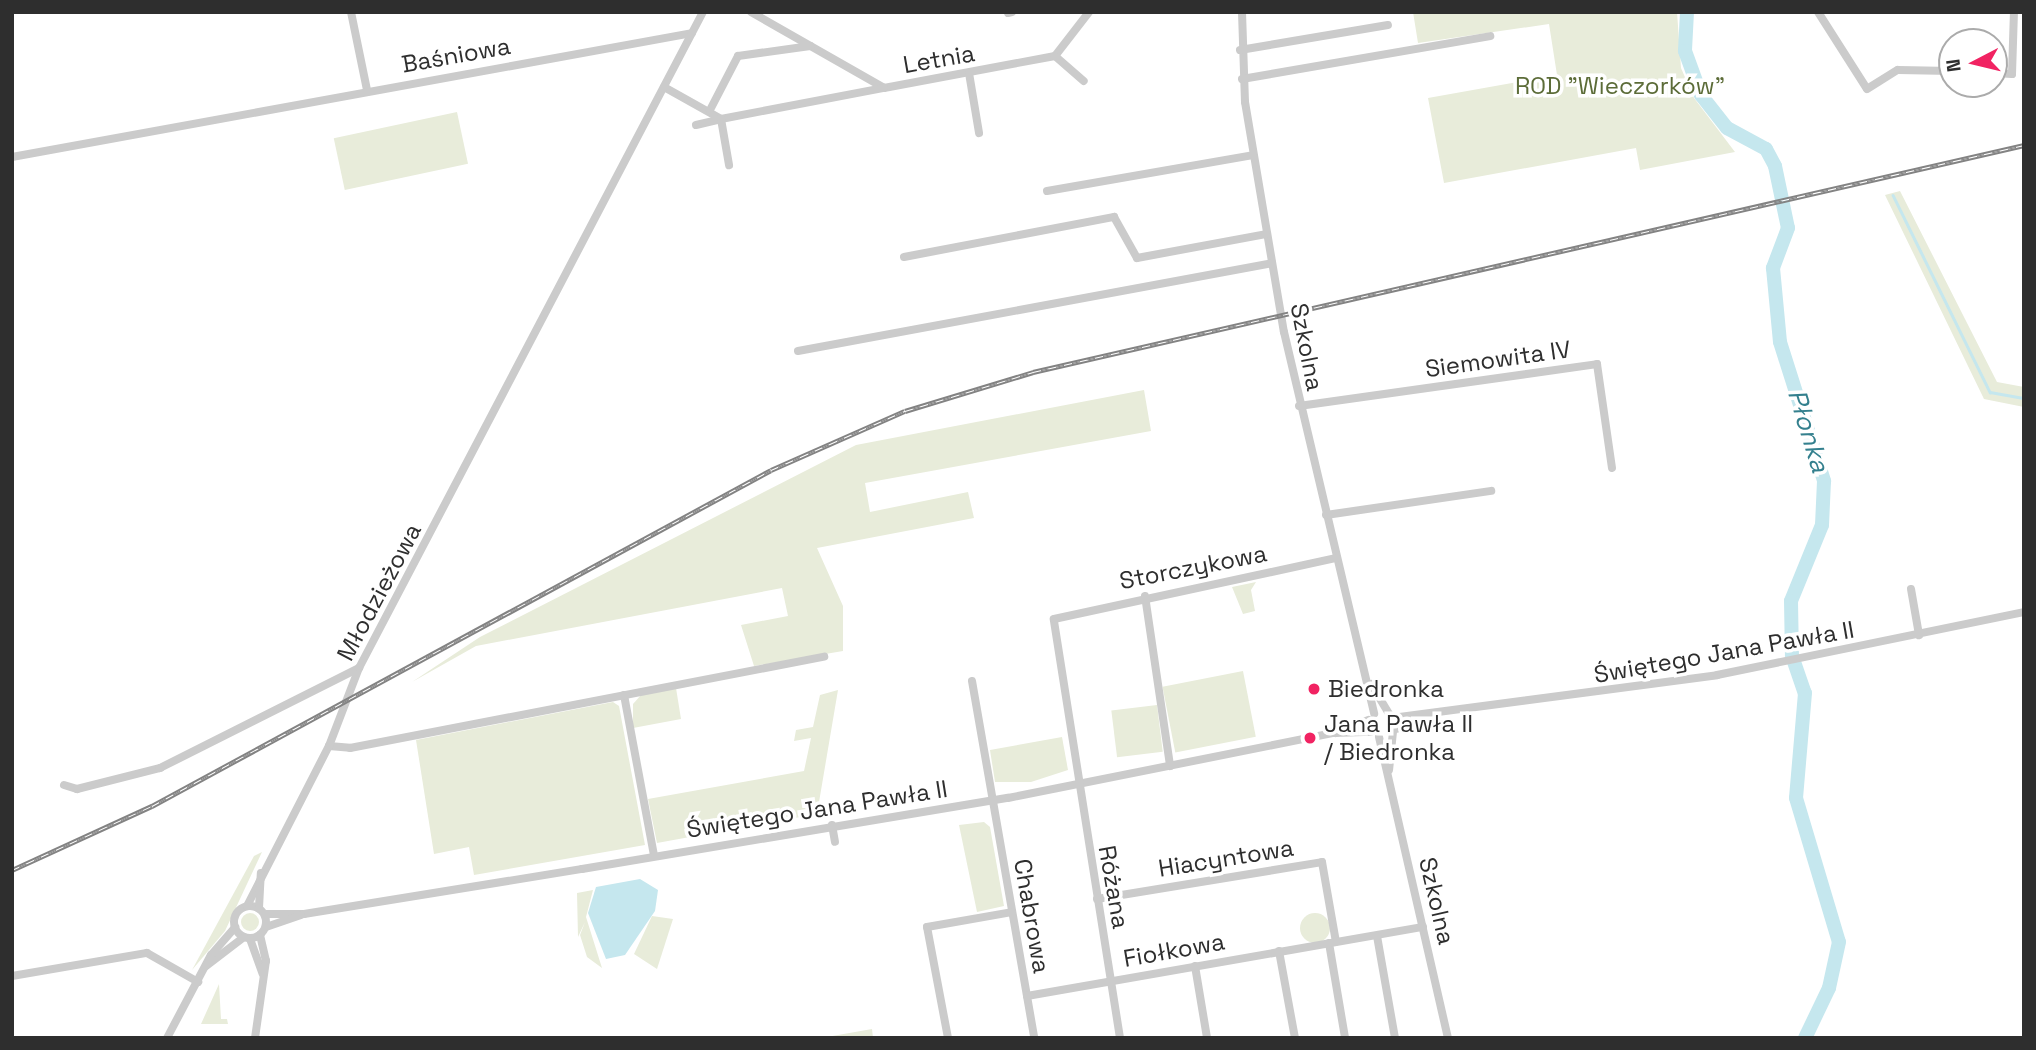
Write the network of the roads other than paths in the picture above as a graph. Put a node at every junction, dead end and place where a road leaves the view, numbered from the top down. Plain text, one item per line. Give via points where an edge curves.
1 (351, 12) edge
2 (703, 12) edge
3 (751, 12) edge
4 (1089, 12) edge
5 (1242, 12) edge
6 (1818, 12) edge
7 (2014, 12) edge
8 (1388, 25) dead end
9 (692, 33) junction
10 (1490, 36) dead end
11 (810, 46) junction
12 (1240, 50) junction
13 (1055, 56) junction
14 (1938, 71) edge
15 (969, 74) junction
16 (2008, 74) edge
17 (1242, 79) junction
18 (1084, 81) dead end
19 (664, 87) junction
20 (884, 88) junction
21 (367, 90) junction
22 (710, 110) junction
23 (721, 119) junction
24 (696, 125) dead end
25 (979, 132) dead end
26 (1253, 155) junction
27 (12, 157) edge
28 (729, 165) dead end
29 (1047, 191) dead end
30 (1266, 234) junction
31 (904, 257) dead end
32 (1272, 263) junction
33 (798, 351) dead end
34 (1299, 405) junction
35 (1612, 468) dead end
36 (1491, 491) dead end
37 (1326, 515) junction
38 (1336, 558) junction
39 (1911, 589) dead end
40 (1145, 596) junction
41 (2024, 612) edge
42 (1056, 615) joint
43 (1919, 635) junction
44 (824, 657) dead end
45 (359, 668) junction
46 (972, 681) dead end
47 (1371, 684) junction
48 (624, 695) junction
49 (1389, 715) junction
50 (1371, 717) junction
51 (1429, 718) junction
52 (1371, 732) junction
53 (1391, 732) junction
54 (1334, 733) junction
55 (1379, 737) junction
56 (329, 746) junction
57 (1170, 766) junction
58 (1389, 774) junction
59 (64, 785) dead end
60 (1077, 785) junction
61 (993, 801) junction
62 (832, 825) junction
63 (835, 842) dead end
64 (654, 855) junction
65 (261, 870) junction
66 (1097, 899) junction
67 (247, 906) junction
68 (262, 911) junction
69 (1012, 912) junction
70 (304, 914) junction
71 (266, 926) junction
72 (1423, 927) junction
73 (235, 928) junction
74 (260, 935) junction
75 (1377, 936) junction
76 (247, 938) junction
77 (1333, 942) junction
78 (1279, 951) junction
79 (206, 966) junction
80 (1195, 966) junction
81 (12, 976) edge
82 (264, 977) junction
83 (1111, 981) junction
84 (198, 982) junction
85 (1027, 996) junction
86 (167, 1038) edge
87 (255, 1038) edge
88 (948, 1038) edge
89 (1034, 1038) edge
90 (1120, 1038) edge
91 (1208, 1038) edge
92 (1295, 1038) edge
93 (1345, 1038) edge
94 (1395, 1038) edge
95 (1448, 1038) edge

1 - 21 street
2 - 9 street, Młodzieżowa
3 - 11 street, Letnia
4 - 13 street
5 - 12 street, Szkolna
6 - 14 street via 1849,67 1870,89 1898,70
7 - 16 street
8 - 12 street
9 - 19 street, Młodzieżowa
9 - 21 street, Baśniowa
10 - 17 street
11 - 20 street, Letnia
11 - 22 street via 738,56
12 - 17 street, Szkolna
13 - 15 street, Letnia
13 - 18 street
15 - 20 street, Letnia
15 - 25 street
17 - 26 street, Szkolna
19 - 22 street
19 - 45 street, Młodzieżowa
20 - 23 street
21 - 27 street, Baśniowa
22 - 23 street
23 - 24 street
23 - 28 street
26 - 29 street
26 - 30 street, Szkolna
30 - 31 street via 1137,258 1114,217
30 - 32 street, Szkolna
32 - 33 street
32 - 34 street, Szkolna
34 - 35 street, Siemowita IV via 1597,364
34 - 37 street, Szkolna
36 - 37 street
37 - 38 street, Szkolna
38 - 40 street, Storczykowa
38 - 47 street, Szkolna
39 - 43 street
40 - 42 street, Storczykowa
40 - 57 street
41 - 43 street, Świętego Jana Pawła II
42 - 60 street, Różana via 1051,631
43 - 51 street, Świętego Jana Pawła II via 1760,668
44 - 48 street
45 - 56 street, Młodzieżowa
45 - 59 street via 160,768 77,789
46 - 61 street, Chabrowa
47 - 49 street, Szkolna
47 - 50 street, Szkolna
48 - 56 street via 350,748
48 - 64 street
49 - 50 street, Świętego Jana Pawła II
49 - 51 street, Świętego Jana Pawła II
49 - 53 street, Szkolna
50 - 52 street, Szkolna
50 - 54 street, Świętego Jana Pawła II
51 - 53 street, Świętego Jana Pawła II
52 - 54 street, Świętego Jana Pawła II
52 - 55 street
53 - 55 street, Świętego Jana Pawła II
53 - 58 street, Szkolna
54 - 57 street, Świętego Jana Pawła II
55 - 58 street, Szkolna
56 - 65 street, Młodzieżowa
57 - 60 street, Świętego Jana Pawła II
58 - 72 street, Szkolna
60 - 61 street, Świętego Jana Pawła II
60 - 66 street, Różana
61 - 62 street, Świętego Jana Pawła II
61 - 69 street, Chabrowa
62 - 63 street
62 - 64 street, Świętego Jana Pawła II
64 - 70 street, Świętego Jana Pawła II
65 - 67 street, Młodzieżowa
65 - 68 street
66 - 77 street, Hiacyntowa via 1322,862
66 - 83 street, Różana
67 - 68 street
67 - 73 street via 236,914
68 - 70 street, Świętego Jana Pawła II
68 - 71 street
69 - 85 street, Chabrowa
69 - 88 street via 927,927
70 - 71 street, Świętego Jana Pawła II
71 - 74 street
72 - 75 street, Fiołkowa
72 - 95 street, Szkolna
73 - 76 street
73 - 79 street
74 - 76 street
74 - 82 street
75 - 77 street, Fiołkowa
75 - 94 street
76 - 79 street
76 - 82 street
77 - 78 street, Fiołkowa
77 - 93 street
78 - 80 street, Fiołkowa
78 - 92 street
79 - 84 street
80 - 83 street, Fiołkowa
80 - 91 street
81 - 84 street via 147,953
82 - 87 street
83 - 85 street, Fiołkowa
83 - 90 street, Różana
84 - 86 street
85 - 89 street, Chabrowa

